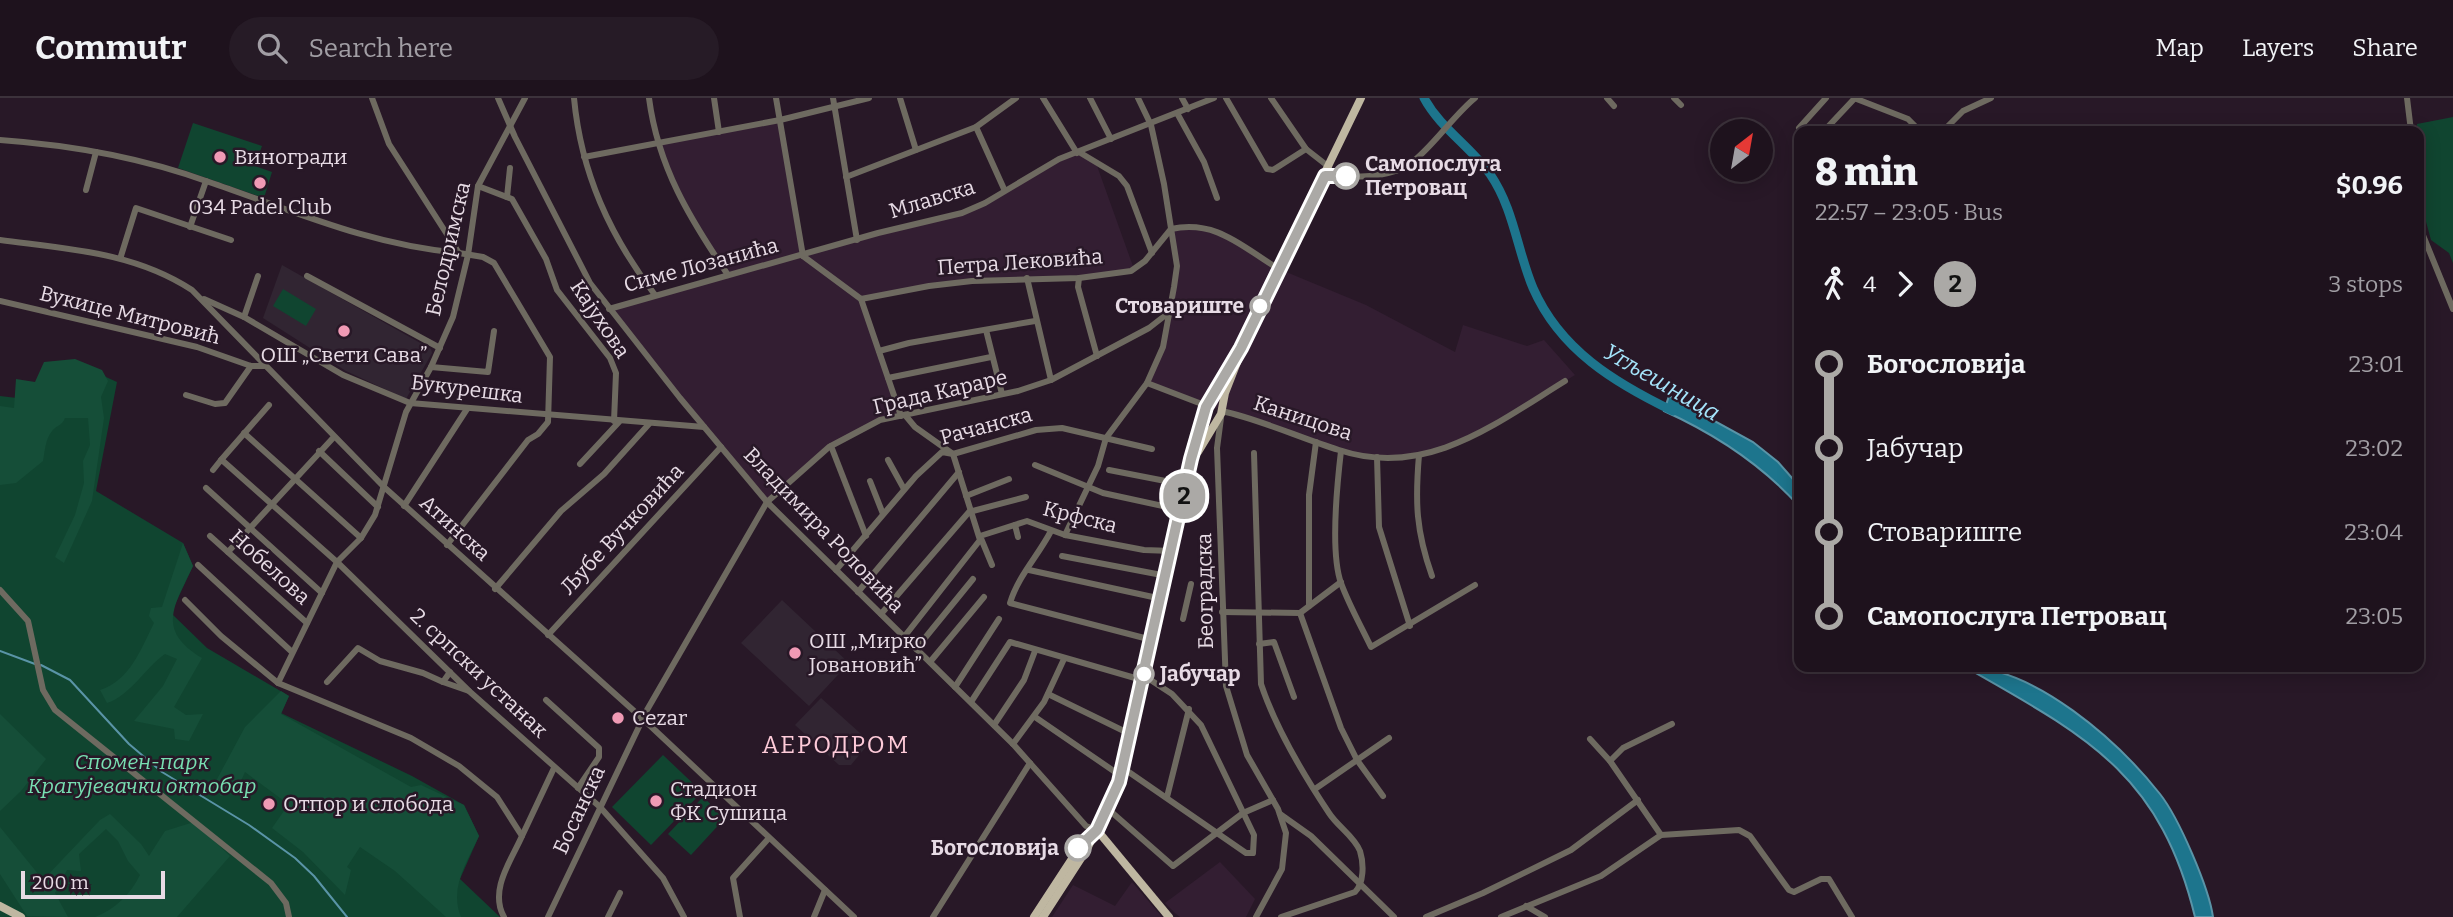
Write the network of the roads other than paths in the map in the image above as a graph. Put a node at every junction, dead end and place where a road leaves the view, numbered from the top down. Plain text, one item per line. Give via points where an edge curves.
1 (372, 98) edge
2 (498, 98) edge
3 (525, 98) edge
4 (574, 98) edge
5 (649, 98) edge
6 (715, 98) edge
7 (776, 98) edge
8 (833, 98) edge
9 (869, 98) edge
10 (900, 98) edge
11 (1016, 98) edge
12 (1043, 98) edge
13 (1090, 98) edge
14 (1138, 98) edge
15 (1182, 98) edge
16 (1213, 98) edge
17 (1226, 98) edge
18 (1271, 98) edge
19 (1361, 98) edge
20 (1475, 98) edge
21 (1607, 98) edge
22 (1674, 98) edge
23 (1826, 98) edge
24 (1855, 98) edge
25 (1991, 98) edge
26 (2407, 98) edge
27 (1681, 105) dead end
28 (1614, 106) dead end
29 (836, 108) junction
30 (1188, 109) junction
31 (1177, 113) junction
32 (780, 120) junction
33 (509, 123) junction
34 (1151, 125) junction
35 (1802, 126) edge
36 (1829, 126) edge
37 (1915, 126) edge
38 (1949, 126) edge
39 (2410, 126) edge
40 (976, 127) junction
41 (719, 132) junction
42 (1111, 139) junction
43 (0, 140) edge
44 (658, 142) junction
45 (1306, 149) junction
46 (916, 150) junction
47 (96, 152) junction
48 (1078, 152) junction
49 (584, 157) junction
50 (510, 168) dead end
51 (1327, 172) junction
52 (846, 177) junction
53 (206, 181) junction
54 (478, 186) junction
55 (86, 190) dead end
56 (1004, 190) junction
57 (507, 197) junction
58 (1217, 198) dead end
59 (190, 227) junction
60 (1171, 229) junction
61 (2424, 238) edge
62 (0, 240) edge
63 (231, 240) dead end
64 (857, 240) junction
65 (459, 253) junction
66 (1152, 253) junction
67 (468, 255) junction
68 (803, 256) junction
69 (121, 257) junction
70 (1279, 269) junction
71 (727, 275) junction
72 (258, 276) dead end
73 (307, 276) dead end
74 (1027, 278) junction
75 (1079, 278) junction
76 (655, 295) junction
77 (203, 298) junction
78 (861, 299) junction
79 (0, 301) edge
80 (221, 306) junction
81 (609, 309) junction
82 (2453, 309) edge
83 (1167, 314) junction
84 (244, 317) junction
85 (219, 318) junction
86 (1035, 321) junction
87 (1149, 328) junction
88 (986, 330) junction
89 (494, 331) dead end
90 (1165, 338) junction
91 (440, 348) junction
92 (1241, 348) junction
93 (879, 351) junction
94 (1097, 356) junction
95 (991, 357) junction
96 (251, 366) junction
97 (264, 366) junction
98 (431, 367) junction
99 (888, 378) junction
100 (1051, 380) junction
101 (1565, 381) dead end
102 (1147, 383) junction
103 (1002, 394) junction
104 (186, 395) dead end
105 (410, 403) junction
106 (269, 405) dead end
107 (1208, 406) junction
108 (467, 409) junction
109 (1221, 412) junction
110 (903, 415) junction
111 (548, 416) junction
112 (616, 422) junction
113 (649, 424) junction
114 (704, 427) junction
115 (244, 433) junction
116 (333, 438) junction
117 (1106, 438) junction
118 (1316, 442) junction
119 (831, 446) junction
120 (722, 447) junction
121 (1152, 449) dead end
122 (319, 451) junction
123 (1340, 451) junction
124 (1254, 453) dead end
125 (953, 454) junction
126 (1419, 455) junction
127 (1377, 457) junction
128 (221, 460) junction
129 (888, 460) dead end
130 (580, 464) dead end
131 (1035, 465) dead end
132 (213, 470) dead end
133 (1109, 470) dead end
134 (958, 472) junction
135 (1189, 474) junction
136 (295, 478) junction
137 (1009, 479) dead end
138 (870, 481) dead end
139 (1186, 485) junction
140 (1087, 486) junction
141 (206, 488) dead end
142 (384, 488) junction
143 (904, 489) junction
144 (966, 496) junction
145 (1026, 497) dead end
146 (767, 502) junction
147 (272, 504) junction
148 (378, 506) junction
149 (404, 506) junction
150 (1181, 510) junction
151 (969, 512) junction
152 (883, 514) junction
153 (1015, 525) junction
154 (250, 528) junction
155 (1051, 531) junction
156 (1065, 535) junction
157 (210, 536) dead end
158 (866, 536) junction
159 (1018, 537) dead end
160 (360, 538) junction
161 (980, 538) junction
162 (447, 545) junction
163 (1172, 551) junction
164 (228, 552) junction
165 (1062, 556) dead end
166 (337, 562) junction
167 (198, 565) dead end
168 (992, 565) dead end
169 (835, 570) junction
170 (1030, 570) junction
171 (1167, 576) junction
172 (1432, 576) dead end
173 (972, 579) dead end
174 (1341, 582) junction
175 (1191, 584) dead end
176 (1475, 585) dead end
177 (495, 589) junction
178 (0, 590) edge
179 (858, 592) junction
180 (322, 593) junction
181 (984, 597) dead end
182 (1161, 599) junction
183 (186, 600) dead end
184 (1309, 606) junction
185 (1222, 612) junction
186 (1258, 612) junction
187 (1300, 613) junction
188 (881, 614) junction
189 (999, 619) dead end
190 (1183, 619) dead end
191 (307, 624) junction
192 (1410, 626) junction
193 (548, 635) junction
194 (904, 637) junction
195 (1152, 640) junction
196 (1259, 644) junction
197 (916, 649) junction
198 (1035, 650) junction
199 (292, 652) junction
200 (1064, 659) junction
201 (930, 662) junction
202 (450, 672) junction
203 (1143, 678) junction
204 (327, 682) dead end
205 (443, 682) junction
206 (278, 683) junction
207 (955, 687) junction
208 (469, 691) junction
209 (1048, 694) junction
210 (1294, 697) dead end
211 (546, 700) dead end
212 (971, 702) junction
213 (1189, 709) junction
214 (1035, 717) junction
215 (643, 719) junction
216 (1672, 724) dead end
217 (994, 725) junction
218 (1130, 734) junction
219 (1389, 738) dead end
220 (1590, 739) dead end
221 (1013, 744) junction
222 (1357, 760) junction
223 (1610, 761) junction
224 (1030, 763) junction
225 (554, 768) junction
226 (1122, 772) junction
227 (578, 788) junction
228 (1315, 789) junction
229 (1383, 796) dead end
230 (1167, 797) junction
231 (1273, 800) junction
232 (1638, 800) junction
233 (600, 807) junction
234 (1108, 809) junction
235 (1243, 813) junction
236 (1280, 814) junction
237 (1097, 830) junction
238 (1217, 833) junction
239 (1661, 835) junction
240 (522, 836) junction
241 (769, 838) junction
242 (1360, 884) junction
243 (825, 890) junction
244 (620, 893) dead end
245 (0, 906) edge
246 (1526, 906) junction
247 (21, 917) edge
248 (289, 917) edge
249 (504, 917) edge
250 (548, 917) edge
251 (608, 917) edge
252 (684, 917) edge
253 (740, 917) edge
254 (814, 917) edge
255 (854, 917) edge
256 (933, 917) edge
257 (1034, 917) edge
258 (1043, 917) edge
259 (1169, 917) edge
260 (1256, 917) edge
261 (1281, 917) edge
262 (1394, 917) edge
263 (1426, 917) edge
264 (1502, 917) edge
265 (1545, 917) edge
266 (1852, 917) edge

1 - 65 street via 389,144
2 - 33 street
3 - 33 street, Белодримска
4 - 49 street
5 - 44 street
6 - 41 street
7 - 32 street
8 - 29 street
9 - 29 street
10 - 46 street
11 - 40 street
12 - 48 street
13 - 42 street
14 - 34 street
15 - 30 street
16 - 30 street, Млавска
17 - 45 street via 1267,169 1273,170
18 - 45 street
19 - 51 main road
20 - 51 street via 1401,169
21 - 28 street
22 - 27 street
23 - 35 street
24 - 36 street
24 - 37 street
25 - 38 street via 1963,111
26 - 39 street
29 - 32 street
29 - 52 street
30 - 31 street, Млавска
31 - 34 street, Млавска
31 - 58 street via 1204,162
32 - 41 street
32 - 68 street
33 - 54 street, Белодримска
33 - 81 street, Владимира Роловића via 590,283
34 - 42 street, Млавска
34 - 60 street
40 - 46 street
40 - 56 street
41 - 44 street
42 - 48 street, Млавска
43 - 47 street
44 - 49 street
44 - 71 street via 686,212
45 - 51 street
46 - 52 street
47 - 53 street
47 - 55 street
48 - 56 street, Млавска
48 - 66 street via 1119,176 1127,186
49 - 76 street via 616,238
50 - 57 street
51 - 70 main road
52 - 64 street
53 - 59 street
53 - 65 street via 364,236 411,249
54 - 57 street
54 - 67 street, Белодримска
56 - 64 street, Млавска via 962,213
57 - 112 street, Кајухова via 533,235 558,290 610,358 616,373
59 - 63 street
59 - 69 street via 135,208
60 - 66 street, Петра Лековића
60 - 70 street via 1218,231
60 - 83 street via 1177,266
61 - 82 street
62 - 69 street, Атинска
64 - 68 street, Млавска
65 - 67 street
66 - 75 street, Петра Лековића via 1131,271
67 - 91 street, Белодримска via 456,308
67 - 111 street via 494,263 550,357
68 - 71 street, Симе Лозанића
68 - 78 street
69 - 77 street, Атинска via 170,275
70 - 92 main road
71 - 76 street, Симе Лозанића
72 - 84 street
73 - 91 street
74 - 75 street, Петра Лековића
74 - 78 street, Петра Лековића via 929,286
74 - 86 street
75 - 94 street
76 - 81 street, Симе Лозанића
77 - 80 street, Букурешка
77 - 85 street, Атинска
78 - 93 street
79 - 96 street, Вукице Митровић via 197,347
80 - 84 street, Букурешка
80 - 85 street
81 - 114 street, Владимира Роловића
83 - 87 street, Града Караре
83 - 90 street
84 - 105 street, Букурешка via 343,375
85 - 97 street, Атинска
86 - 88 street
86 - 100 street
87 - 90 street via 1158,328
87 - 94 street, Града Караре
88 - 93 street
88 - 95 street
89 - 98 street via 488,372
90 - 102 street
91 - 98 street, Белодримска
92 - 107 main road
92 - 109 main road
93 - 99 street
94 - 100 street, Града Караре
95 - 99 street
95 - 103 street
96 - 97 street, Вукице Митровић
96 - 104 street via 225,403
97 - 116 street, Атинска
98 - 105 street, Белодримска
99 - 110 street
100 - 103 street, Града Караре
101 - 126 street, Каницова via 1459,444
102 - 107 street
102 - 117 street
103 - 110 street, Града Караре
105 - 108 street, Букурешка
105 - 142 street, Белодримска
106 - 115 street
107 - 109 main road
107 - 109 main road via 1210,418
107 - 135 main road
108 - 111 street, Букурешка
108 - 149 street
109 - 118 street, Каницова
109 - 135 main road
109 - 185 street, Београдска via 1217,448
110 - 119 street, Града Караре via 880,420
110 - 125 street
111 - 112 street, Букурешка
111 - 162 street
112 - 113 street, Букурешка
112 - 130 street
113 - 114 street, Букурешка
113 - 177 street via 604,474 561,510
114 - 120 street, Владимира Роловића
115 - 128 street
115 - 136 street
116 - 122 street
116 - 142 street, Атинска
117 - 121 street, Рачанска
117 - 125 street, Рачанска via 1062,428 1043,429
117 - 140 street
118 - 123 street, Каницова
118 - 184 street via 1309,495
119 - 146 street, Града Караре
119 - 158 street
120 - 146 street, Владимира Роловића
120 - 193 street, Љубе Вучковића
122 - 136 street
122 - 148 street
123 - 127 street, Каницова
123 - 174 street via 1337,566
124 - 186 street
125 - 134 street
125 - 143 street, Рачанска via 943,452
126 - 127 street, Каницова
126 - 172 street via 1416,515
127 - 192 street via 1379,527
128 - 132 street
128 - 147 street, 2. српски устанак
129 - 143 street
131 - 140 street
133 - 139 street
134 - 144 street
134 - 179 street
135 - 139 main road
136 - 147 street
136 - 160 street
137 - 144 street
138 - 152 street
139 - 150 main road
140 - 150 street
140 - 156 street
141 - 154 street
142 - 148 street, Белодримска
142 - 149 street, Атинска
143 - 152 street, Рачанска
144 - 151 street
145 - 151 street
146 - 169 street, Владимира Роловића
146 - 215 street, Града Караре
147 - 154 street
147 - 166 street, 2. српски устанак
148 - 160 street, Белодримска
149 - 162 street, Атинска
150 - 163 main road
151 - 161 street
151 - 188 street
152 - 158 street, Рачанска
153 - 155 street, Крфска via 1027,522
153 - 159 street
153 - 161 street, Крфска
154 - 164 street
154 - 180 street
155 - 156 street, Крфска
155 - 170 street
156 - 163 street, Крфска
157 - 164 street, Нобелова
158 - 169 street, Рачанска
160 - 166 street, Белодримска
161 - 168 street
161 - 194 street
162 - 177 street, Атинска
163 - 171 main road
164 - 191 street, Нобелова
165 - 171 street
166 - 180 street, Белодримска
166 - 202 street, 2. српски устанак
167 - 199 street
169 - 179 street, Владимира Роловића
170 - 182 street
170 - 195 street via 1016,584 1010,603
171 - 182 main road
173 - 197 street
174 - 184 street
174 - 192 street via 1371,647
175 - 190 street
176 - 192 street
177 - 193 street, Атинска
178 - 248 street via 28,621 44,694 60,715 271,883 284,898
179 - 188 street, Владимира Роловића
180 - 191 street, Белодримска
181 - 201 street
182 - 195 main road
183 - 206 street
184 - 187 street
185 - 186 street
185 - 231 street, Београдска via 1223,666 1230,705 1252,764
186 - 187 street
186 - 196 street
187 - 222 street
188 - 194 street, Владимира Роловића
189 - 207 street
191 - 199 street, Белодримска
193 - 215 street, Атинска
194 - 197 street, Владимира Роловића
195 - 203 main road
196 - 210 street via 1274,642
196 - 228 street via 1261,684 1270,710
197 - 201 street, Владимира Роловића
198 - 200 street
198 - 212 street via 1010,642
198 - 217 street via 1024,680
199 - 206 street, Белодримска
200 - 203 street
200 - 209 street
201 - 207 street, Владимира Роловића
202 - 205 street
202 - 208 street, 2. српски устанак
203 - 213 street via 1164,687
203 - 218 main road
204 - 205 street via 360,648 378,661
205 - 208 street
206 - 240 street via 440,754 497,797
207 - 212 street, Владимира Роловића
208 - 225 street, 2. српски устанак
209 - 214 street
209 - 218 street
211 - 227 street via 599,748 599,757
212 - 217 street, Владимира Роловића
213 - 230 street
213 - 235 street
214 - 221 street
214 - 226 street
215 - 233 street, Босанска
215 - 241 street, Атинска
216 - 223 street via 1623,748
217 - 221 street, Владимира Роловића
218 - 226 main road
219 - 222 street
220 - 223 street
221 - 224 street, Владимира Роловића
222 - 228 street
222 - 229 street
223 - 232 street
224 - 237 street, Владимира Роловића via 1086,826
224 - 256 street
225 - 227 street, 2. српски устанак
225 - 240 street
226 - 230 street
226 - 234 main road
227 - 233 street, 2. српски устанак
228 - 242 street via 1359,850
230 - 238 street
231 - 235 street
231 - 236 street, Београдска
232 - 239 street
232 - 263 street via 1571,850
233 - 250 street, Босанска
233 - 252 street, 2. српски устанак via 663,878
234 - 237 main road
234 - 238 street via 1173,866
235 - 238 street
235 - 238 street via 1254,838 1250,855
236 - 242 street via 1311,836
236 - 260 street, Београдска via 1286,833 1284,864
237 - 257 main road via 1084,839
237 - 258 main road
237 - 259 main road, Владимира Роловића
239 - 246 street via 1601,876
239 - 266 street via 1745,831 1789,890 1798,891 1829,878
240 - 249 street via 499,890 498,906
241 - 243 street, Атинска
241 - 253 street via 733,881
242 - 261 street via 1355,892
242 - 262 street
243 - 254 street
243 - 255 street, Атинска
244 - 251 street
245 - 247 main road
246 - 264 street
246 - 265 street

